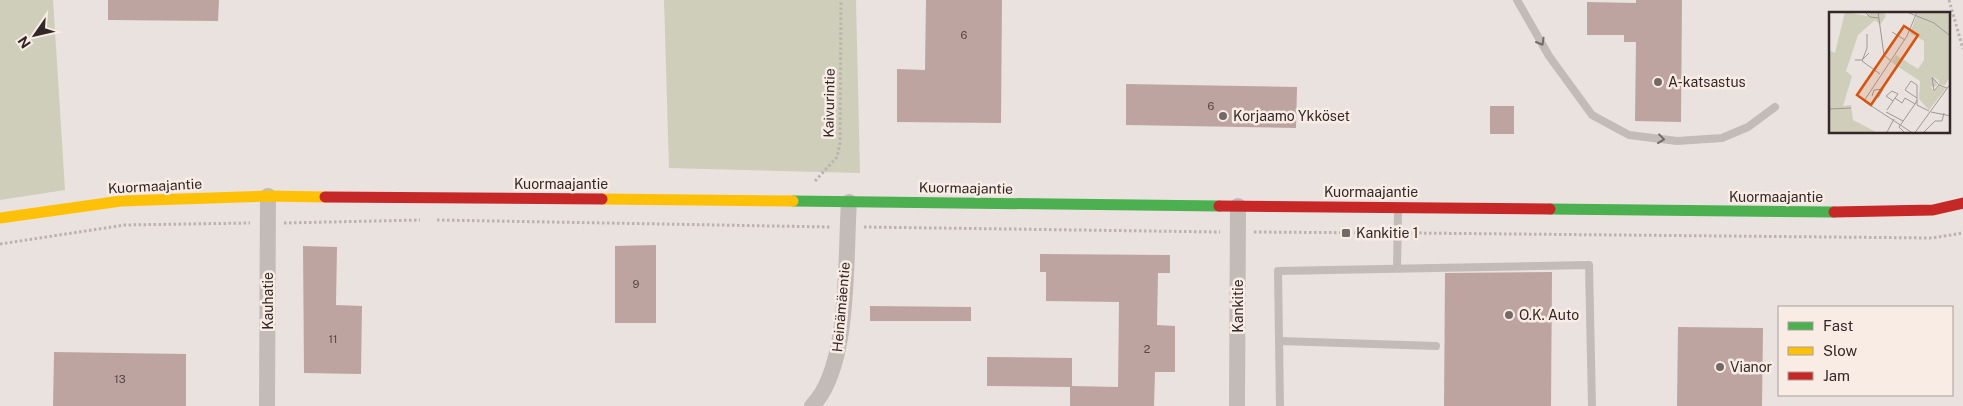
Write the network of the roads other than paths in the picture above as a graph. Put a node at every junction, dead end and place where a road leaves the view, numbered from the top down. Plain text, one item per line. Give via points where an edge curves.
1 (1517, 0) edge
2 (1775, 107) dead end
3 (268, 196) junction
4 (849, 202) junction
5 (1963, 203) edge
6 (1238, 206) junction
7 (1398, 207) junction
8 (0, 218) edge
9 (1397, 268) junction
10 (1280, 341) junction
11 (1436, 346) dead end
12 (268, 406) edge
13 (812, 406) edge
14 (1237, 406) edge
15 (1280, 406) edge
16 (1592, 406) edge

1 -> 2 lane via 1549,56 1592,115 1629,135 1677,141 1722,138 1748,127
3 - 4 street, Kuormaajantie
3 - 8 street, Kuormaajantie via 121,201
3 - 12 street, Kauhatie
4 - 6 street, Kuormaajantie
4 - 13 street, Heinämäentie via 838,353 829,384
5 - 7 street, Kuormaajantie via 1934,210 1852,212
6 - 7 street, Kuormaajantie
6 - 14 street, Kankitie
7 - 9 lane
9 - 10 lane via 1278,271
9 - 16 lane via 1589,265
10 - 11 lane
10 - 15 lane

